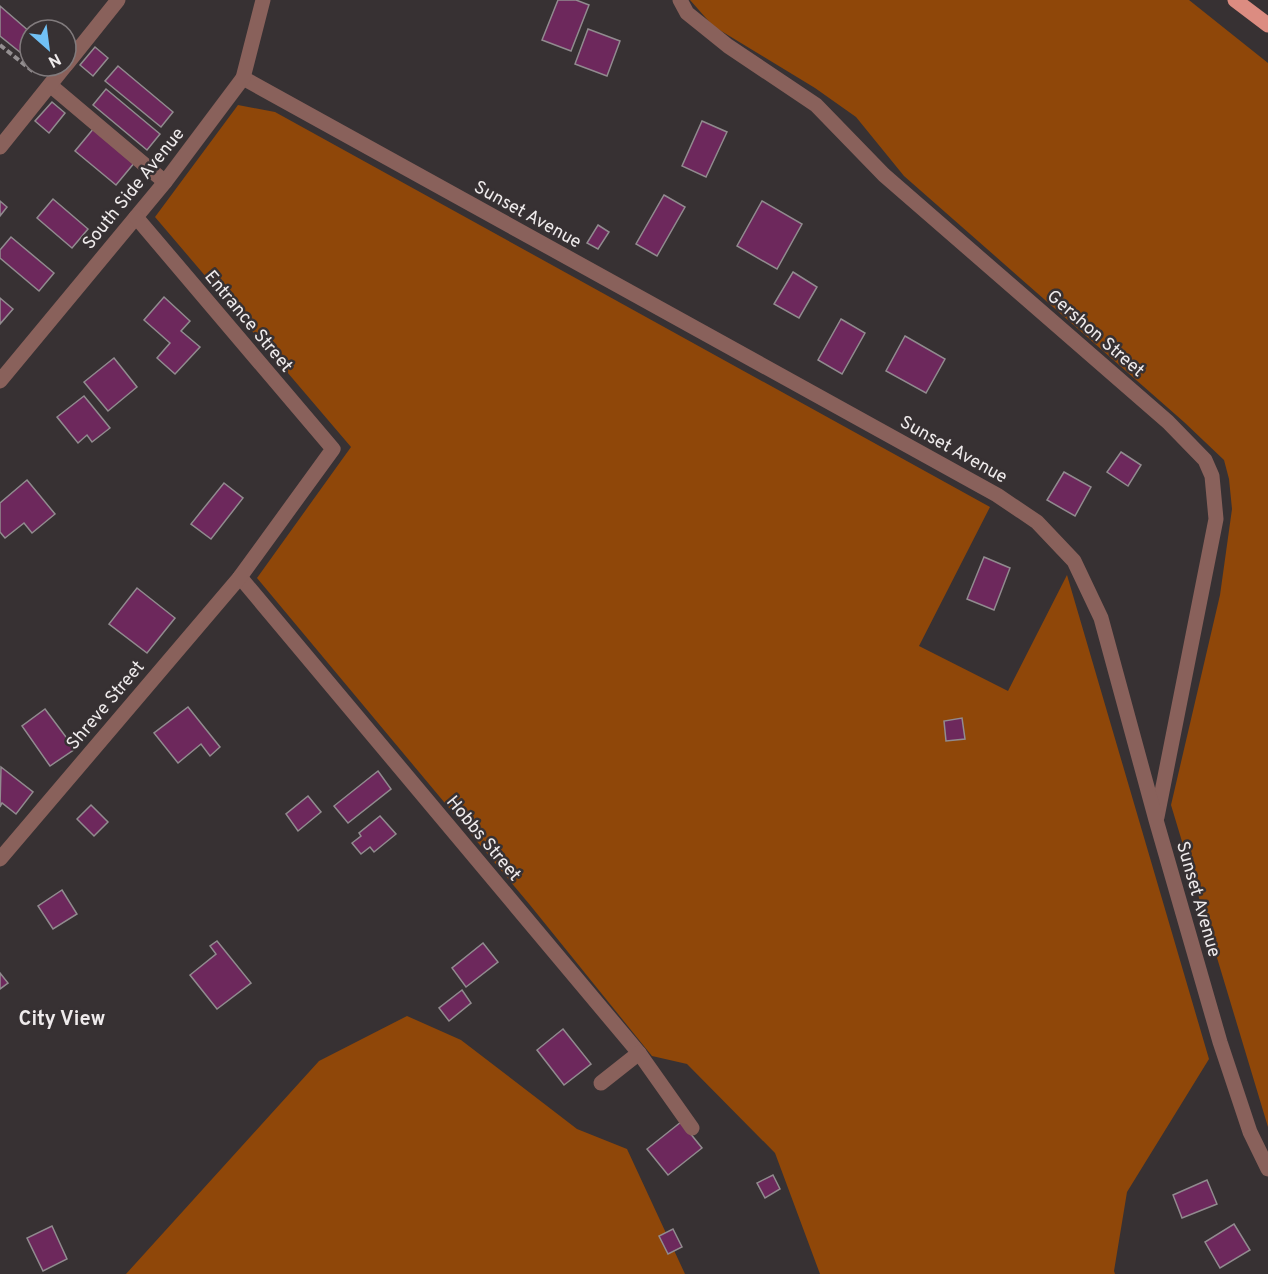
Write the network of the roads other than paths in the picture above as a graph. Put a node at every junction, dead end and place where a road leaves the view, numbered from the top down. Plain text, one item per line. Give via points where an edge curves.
1 (118, 0) edge
2 (263, 0) edge
3 (680, 0) edge
4 (1235, 0) edge
5 (1268, 24) edge
6 (78, 51) edge
7 (56, 78) edge
8 (243, 78) junction
9 (50, 85) junction
10 (0, 147) edge
11 (165, 182) junction
12 (136, 217) junction
13 (0, 381) edge
14 (333, 449) joint
15 (240, 577) junction
16 (1156, 820) junction
17 (0, 859) edge
18 (639, 1053) junction
19 (601, 1083) dead end
20 (692, 1128) dead end
21 (1268, 1169) edge

1 - 6 street
2 - 8 street, South Side Avenue
3 - 16 street, Gershon Street via 687,13 728,46 816,105 884,175 1168,422 1205,459 1212,476 1216,519
4 - 5 main road
7 - 9 street
8 - 11 street, South Side Avenue
8 - 16 street, Sunset Avenue via 997,495 1037,522 1074,561 1101,618
9 - 10 street
9 - 11 street
11 - 12 street, South Side Avenue
12 - 13 street, South Side Avenue
12 - 14 street, Entrance Street
14 - 15 street, Shreve Street
15 - 17 street, Shreve Street
15 - 18 street, Hobbs Street
16 - 21 street, Sunset Avenue via 1220,1042 1250,1132
18 - 19 street
18 - 20 street, Hobbs Street

